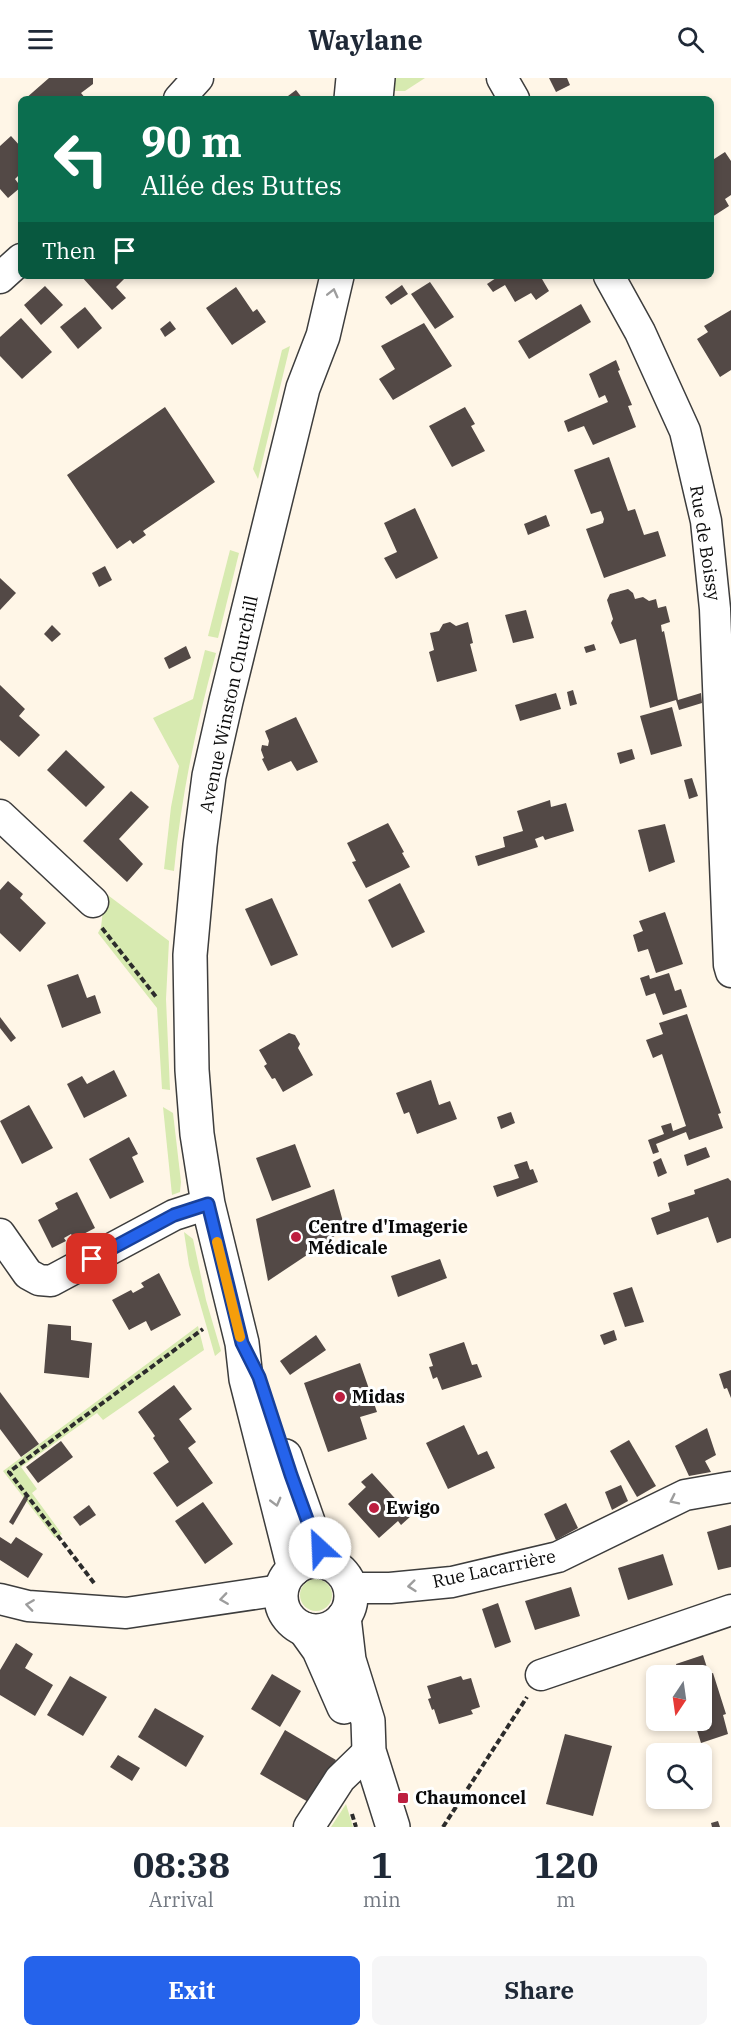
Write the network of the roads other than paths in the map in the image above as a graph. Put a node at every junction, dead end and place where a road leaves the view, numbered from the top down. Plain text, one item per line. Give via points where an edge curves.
1 (198, 78) edge
2 (353, 78) edge
3 (378, 78) edge
4 (502, 78) edge
5 (182, 96) edge
6 (351, 96) edge
7 (376, 96) edge
8 (512, 96) edge
9 (18, 262) edge
10 (0, 278) edge
11 (313, 279) edge
12 (337, 279) edge
13 (611, 279) edge
14 (303, 388) junction
15 (0, 815) edge
16 (93, 902) road end
17 (730, 934) edge
18 (731, 972) edge
19 (208, 1204) junction
20 (0, 1234) edge
21 (242, 1343) junction
22 (731, 1487) edge
23 (327, 1563) junction
24 (288, 1579) junction
25 (0, 1599) edge
26 (348, 1603) junction
27 (731, 1611) edge
28 (304, 1629) junction
29 (541, 1675) road end
30 (369, 1750) junction
31 (309, 1827) edge
32 (393, 1827) edge

1 - 5 street
2 - 6 street
3 - 7 street
4 - 8 street
9 - 10 street
11 - 14 street, Avenue Winston Churchill via 306,317
14 -> 12 street, Avenue Winston Churchill via 323,336
13 - 17 street, Rue de Boissy via 640,332 685,431 706,521 716,609
14 - 19 street, Avenue Winston Churchill via 209,776 200,845 190,955 190,1032 197,1134
15 - 16 street
17 - 18 street, Rue de Boissy
19 - 20 street via 174,1215 51,1281 28,1274
19 - 21 street, Avenue Winston Churchill
21 - 23 street, Avenue Winston Churchill via 259,1377 312,1533
21 -> 24 street, Avenue Winston Churchill
22 -> 26 street, Rue Lacarrière via 685,1495 558,1557 452,1582 390,1588
23 - 24 street via 304,1563
23 - 26 street via 346,1577
24 -> 25 street via 126,1613 28,1606
24 - 28 street via 281,1602 293,1623
26 - 28 street via 337,1625 316,1632
26 - 30 street via 349,1660 368,1721
27 - 29 street
28 - 30 street via 320,1650 352,1726
30 - 31 street via 340,1779
30 - 32 street

